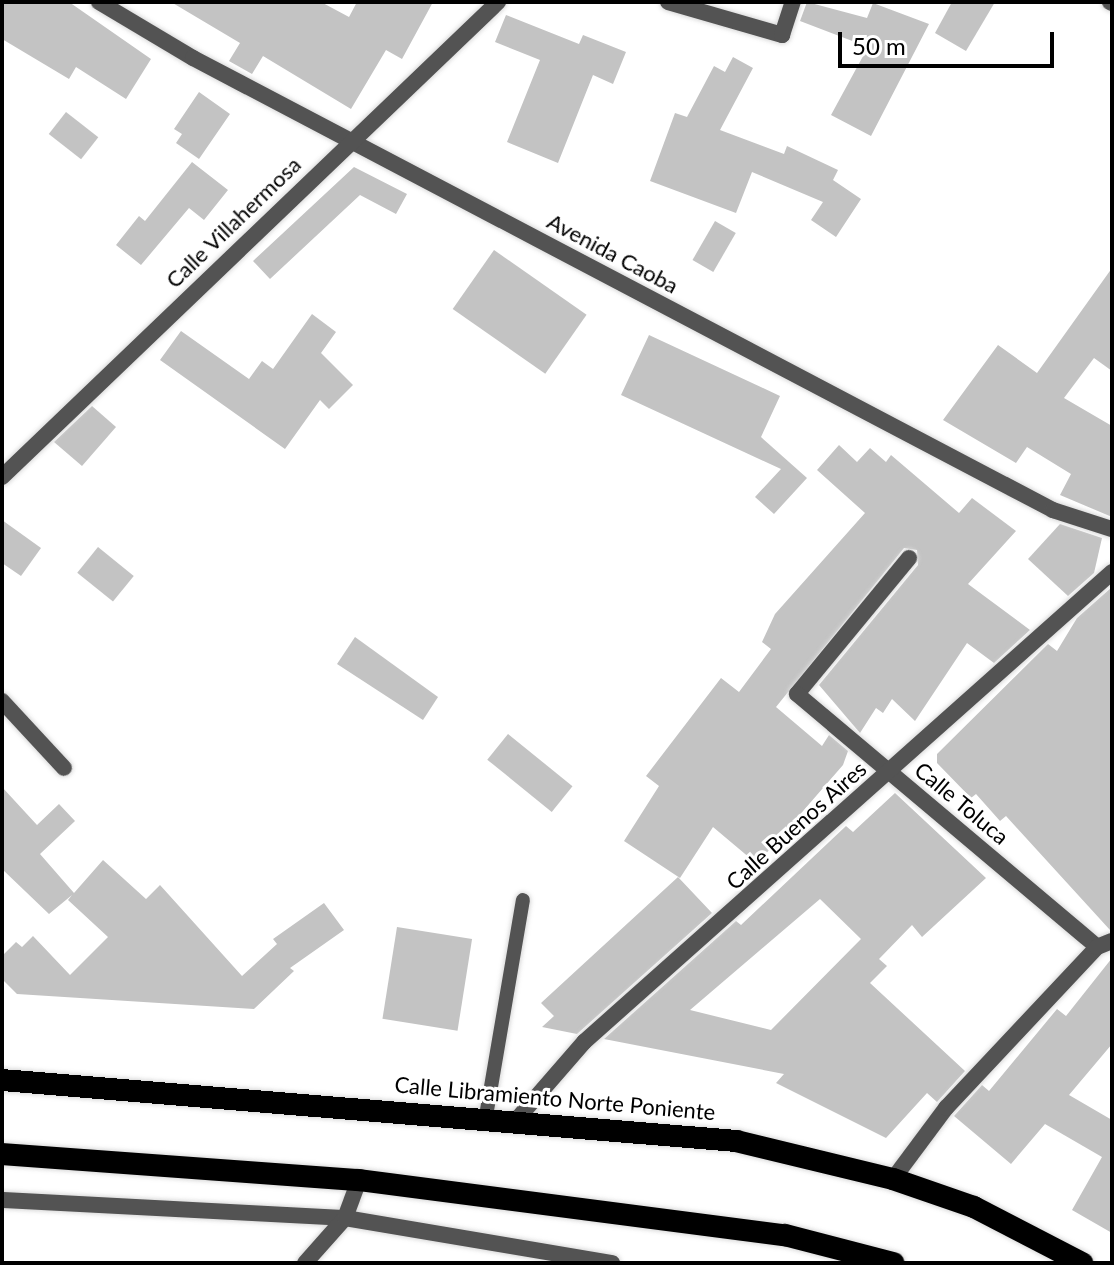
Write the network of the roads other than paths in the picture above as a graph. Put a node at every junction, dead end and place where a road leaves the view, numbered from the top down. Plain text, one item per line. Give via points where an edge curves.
1 (99, 2) edge
2 (498, 2) edge
3 (668, 2) edge
4 (793, 2) edge
5 (350, 139) junction
6 (2, 477) edge
7 (1112, 529) edge
8 (909, 558) dead end
9 (1112, 572) edge
10 (2, 701) edge
11 (64, 768) dead end
12 (890, 771) junction
13 (523, 900) dead end
14 (1105, 944) edge
15 (2, 1080) edge
16 (486, 1116) junction
17 (518, 1118) junction
18 (2, 1154) edge
19 (893, 1179) junction
20 (359, 1180) junction
21 (2, 1200) edge
22 (345, 1218) junction
23 (824, 1254) edge
24 (305, 1263) edge
25 (612, 1263) edge
26 (893, 1263) edge
27 (1082, 1263) edge

1 - 5 street, Avenida Caoba
2 - 5 street, Calle Villahermosa
3 - 4 street via 782,35
5 - 6 street, Calle Villahermosa
5 - 7 street, Avenida Caoba via 1053,510
8 - 12 street, Calle Toluca via 797,694
9 - 12 street, Calle Buenos Aires
10 - 11 street
12 - 14 street, Calle Toluca
12 - 17 street, Calle Buenos Aires via 584,1042
13 - 16 lane
14 - 19 street via 946,1108
15 - 16 highway, Calle Libramiento Norte Poniente
16 - 17 highway, Calle Libramiento Norte Poniente
17 - 19 highway, Calle Libramiento Norte Poniente via 736,1141
18 - 20 highway
19 - 27 highway, Calle Libramiento Norte Poniente via 974,1207
20 - 22 street
20 - 23 highway
21 - 22 street
22 - 24 street
22 - 25 street
23 - 26 highway

